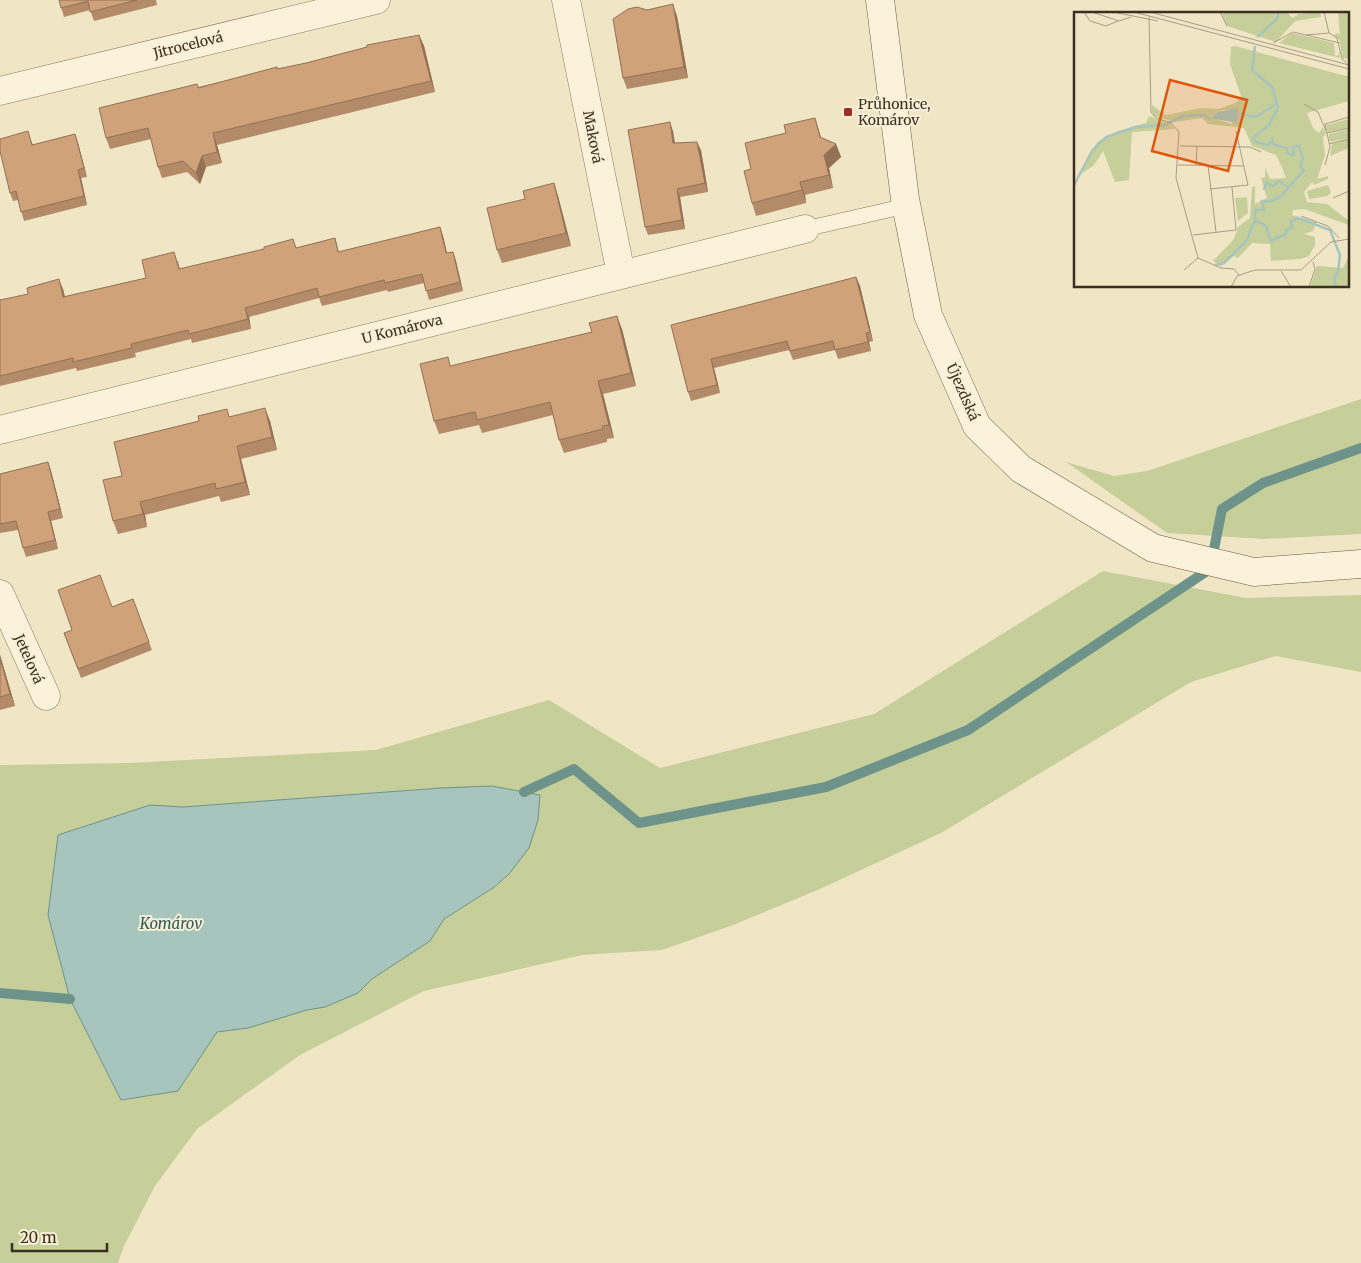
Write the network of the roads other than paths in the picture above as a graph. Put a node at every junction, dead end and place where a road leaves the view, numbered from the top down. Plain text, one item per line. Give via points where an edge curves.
1 (566, 0) edge
2 (880, 0) edge
3 (366, 1) edge
4 (0, 91) edge
5 (906, 206) junction
6 (805, 230) joint
7 (621, 274) junction
8 (0, 430) edge
9 (1361, 564) edge
10 (0, 594) edge
11 (46, 696) dead end

1 - 7 street, Maková
2 - 5 street, Újezdská
3 - 4 street, Jitrocelová
5 - 6 lane
5 - 9 street, Újezdská via 928,315 977,426 1021,470 1153,548 1254,572
6 - 7 street, U Komárova
7 - 8 street, U Komárova
10 - 11 street, Jetelová

